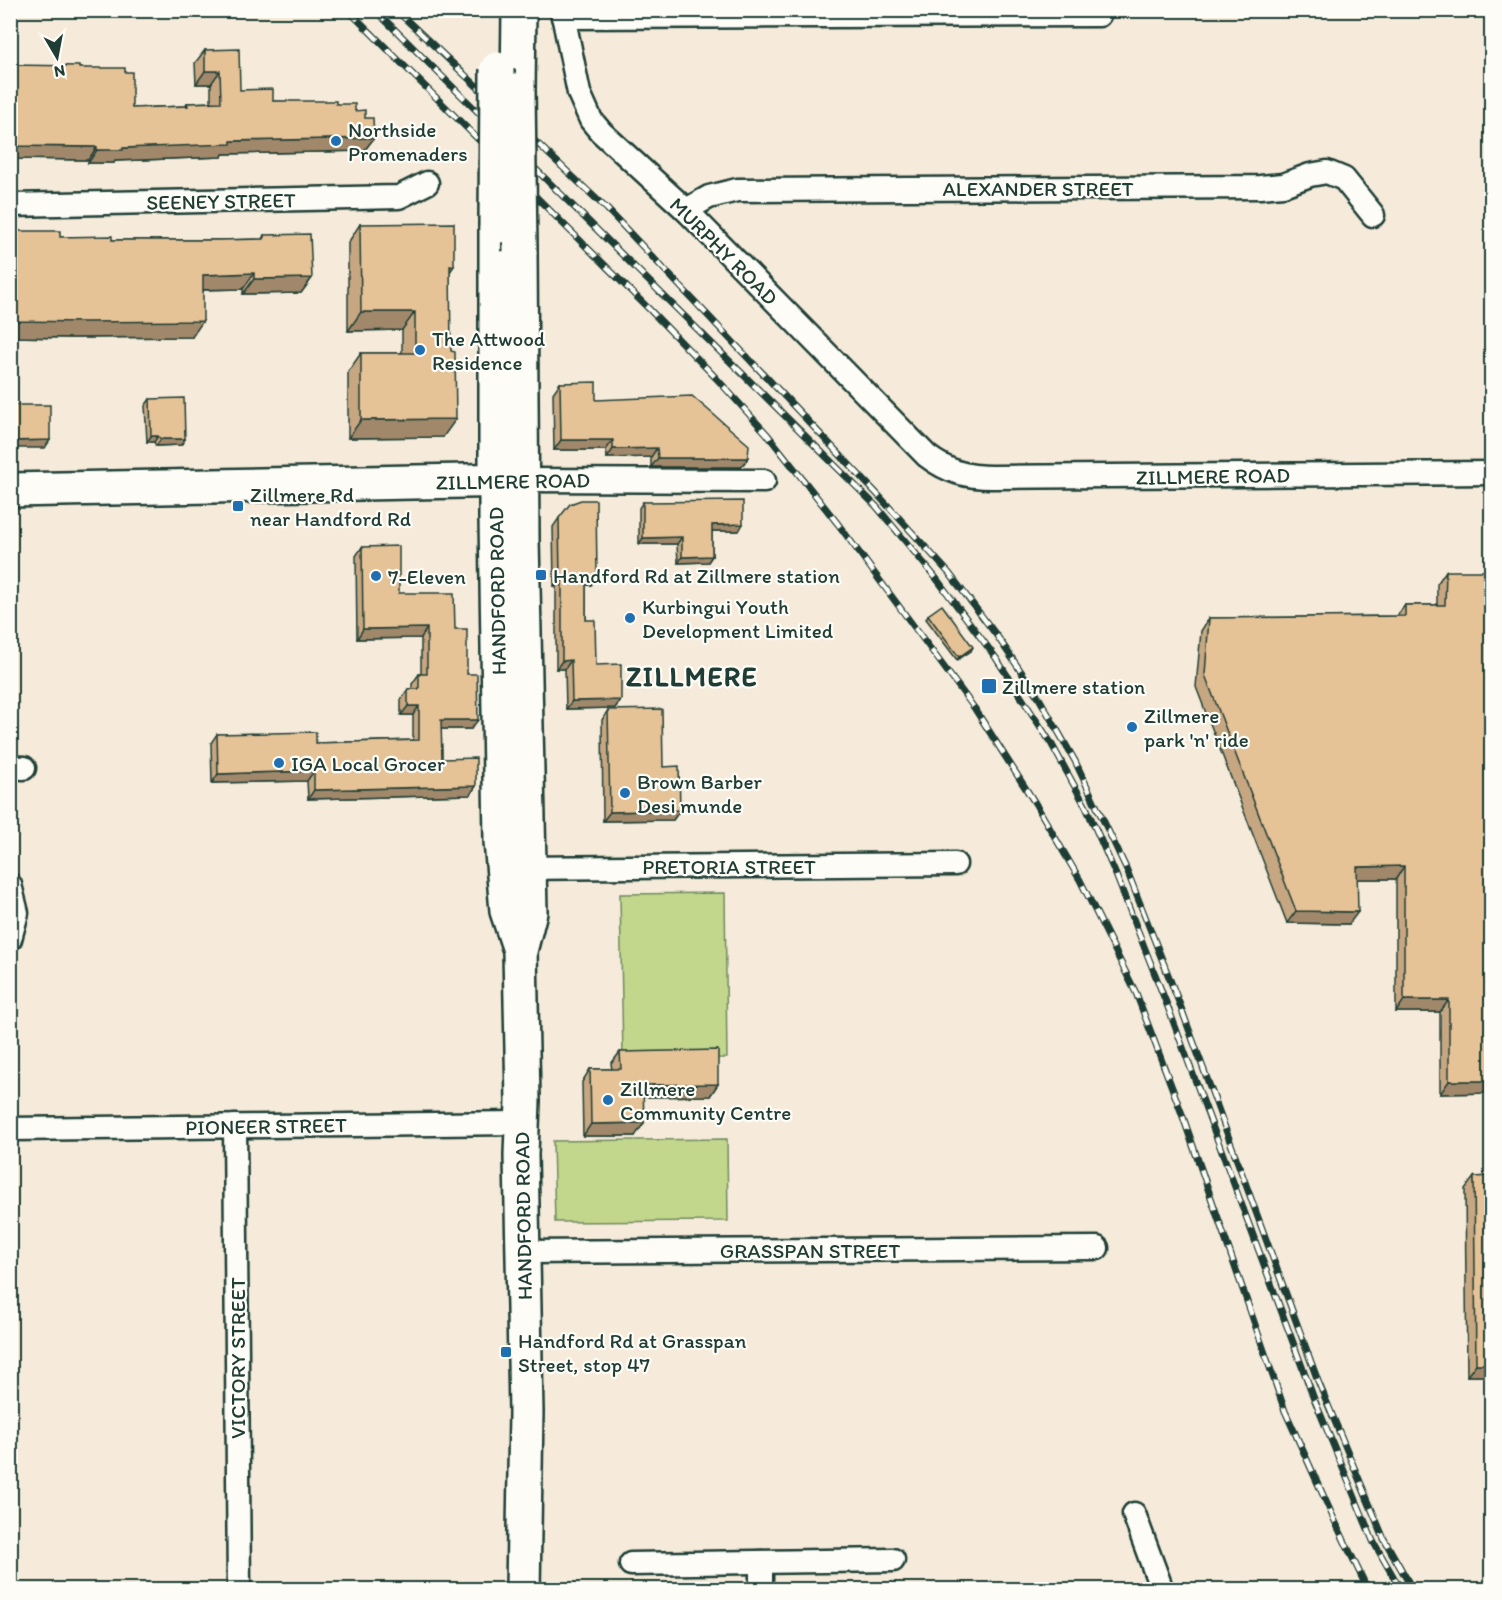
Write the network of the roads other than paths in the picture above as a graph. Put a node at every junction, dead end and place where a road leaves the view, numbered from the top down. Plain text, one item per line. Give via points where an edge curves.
1 (496, 10) edge
2 (519, 10) edge
3 (563, 14) edge
4 (1099, 15) dead end
5 (508, 80) junction
6 (427, 183) dead end
7 (10, 205) edge
8 (686, 210) junction
9 (1373, 216) dead end
10 (937, 463) joint
11 (1491, 473) edge
12 (509, 480) junction
13 (764, 481) dead end
14 (10, 490) edge
15 (955, 864) dead end
16 (516, 868) junction
17 (10, 885) edge
18 (10, 939) edge
19 (522, 1123) junction
20 (235, 1126) junction
21 (10, 1129) edge
22 (1097, 1248) dead end
23 (523, 1252) junction
24 (1134, 1514) dead end
25 (893, 1560) dead end
26 (761, 1562) junction
27 (631, 1564) dead end
28 (1154, 1587) edge
29 (239, 1590) edge
30 (523, 1590) edge
31 (761, 1590) edge

1 - 5 main road
2 - 5 main road
3 - 4 street
3 - 8 street, MURPHY ROAD via 579,93 591,120
5 - 12 main road, HANDFORD ROAD, bridge via 520,251
5 - 12 main road, HANDFORD ROAD, bridge via 496,227
6 - 7 street, SEENEY STREET via 399,198
8 - 9 street, ALEXANDER STREET via 710,196 737,190 1260,187 1283,185 1327,172 1344,179
8 - 10 street, MURPHY ROAD
10 - 11 street, ZILLMERE ROAD via 974,477
12 - 13 street, ZILLMERE ROAD
12 - 14 main road, ZILLMERE ROAD
12 - 16 main road, HANDFORD ROAD
15 - 16 street, PRETORIA STREET
16 - 19 main road, HANDFORD ROAD via 530,912 520,951
17 - 18 street via 16,913
19 - 20 street, PIONEER STREET
19 - 23 main road, HANDFORD ROAD
20 - 21 street, PIONEER STREET
20 - 29 street, VICTORY STREET
22 - 23 street, GRASSPAN STREET
23 - 30 main road, HANDFORD ROAD
24 - 28 street
25 - 26 street
26 - 27 street
26 - 31 street

